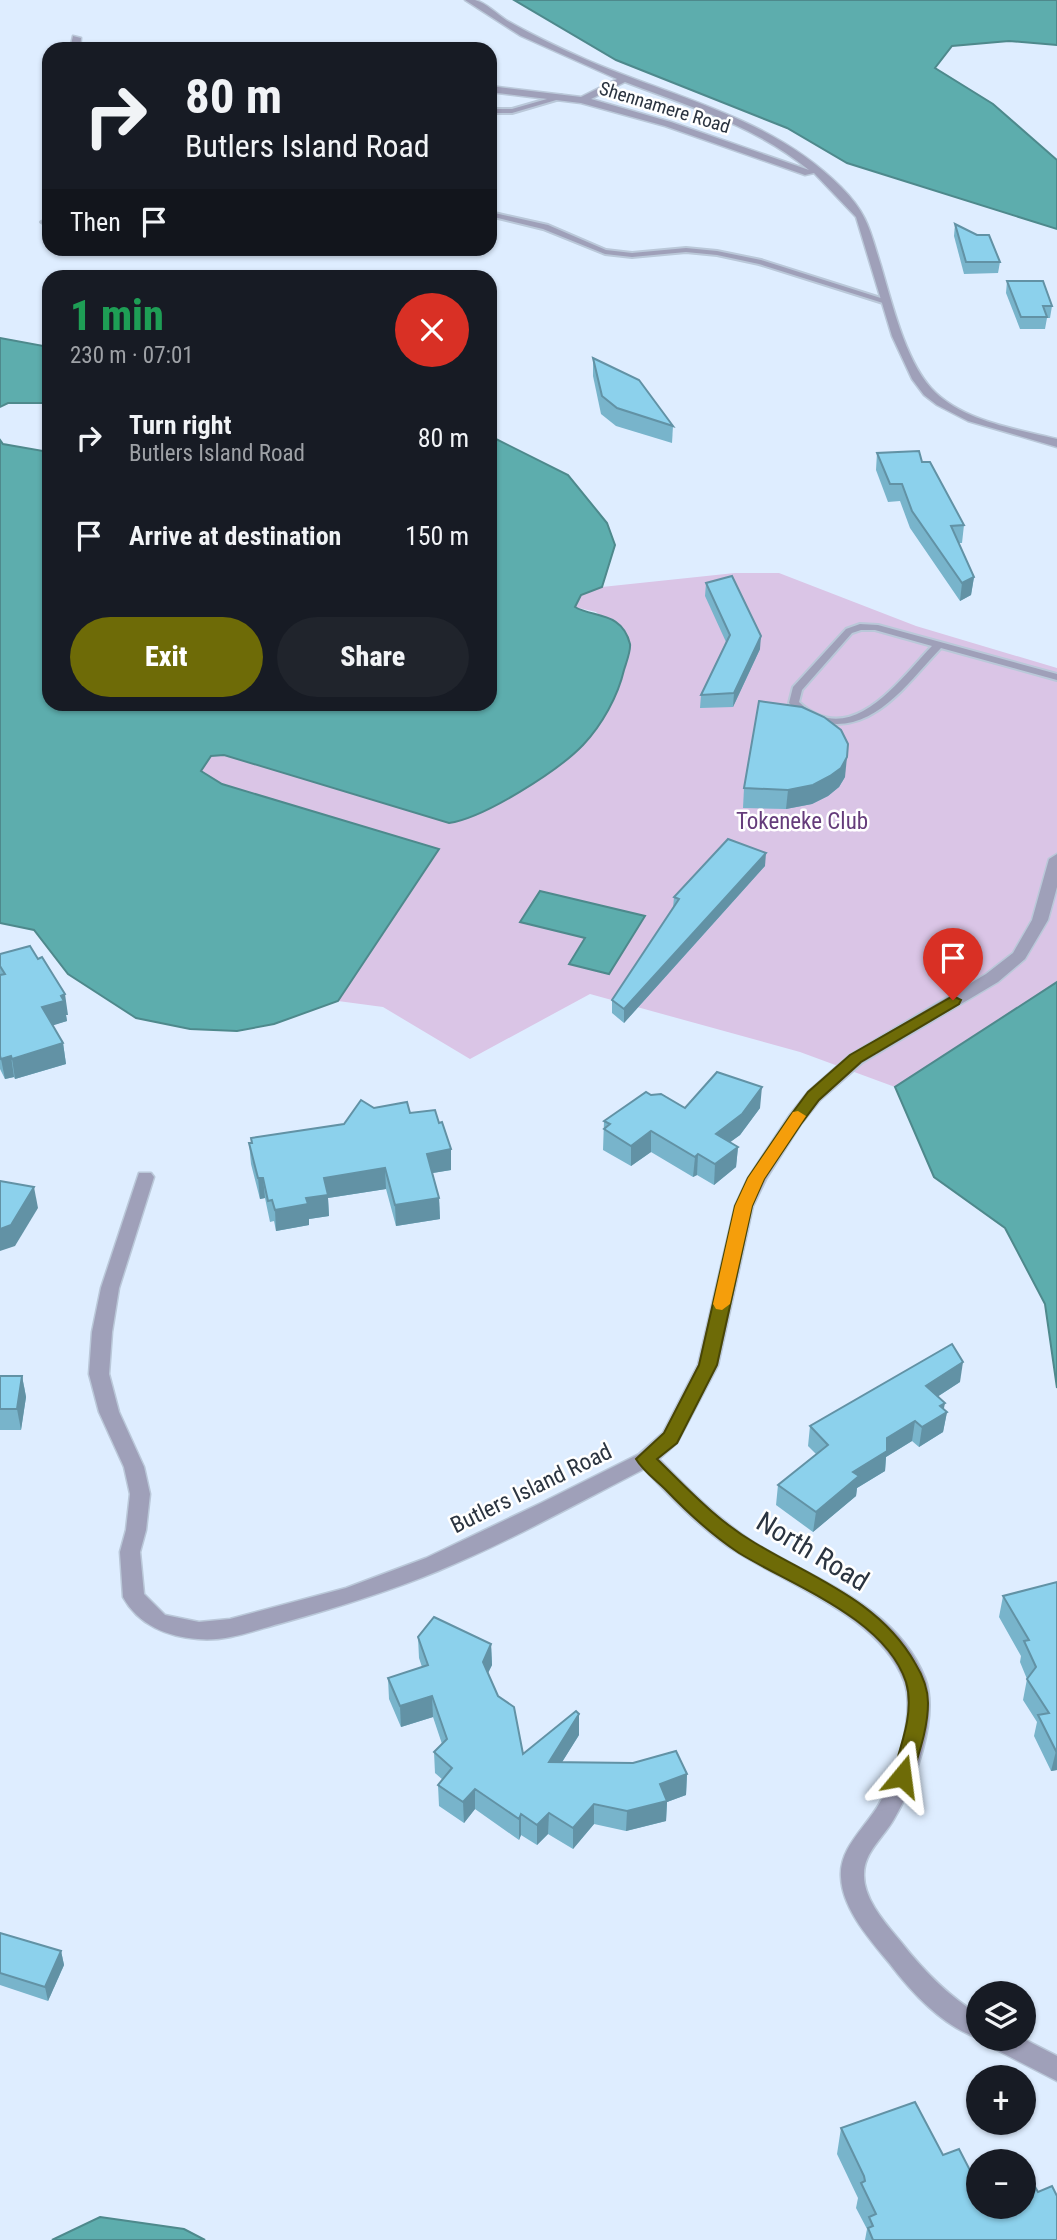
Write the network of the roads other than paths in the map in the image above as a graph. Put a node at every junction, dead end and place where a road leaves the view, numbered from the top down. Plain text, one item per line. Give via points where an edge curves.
1 (469, 0) edge
2 (76, 38) dead end
3 (76, 42) edge
4 (623, 79) junction
5 (497, 90) edge
6 (561, 97) junction
7 (582, 100) junction
8 (497, 111) edge
9 (826, 179) junction
10 (497, 216) edge
11 (886, 301) junction
12 (1057, 443) edge
13 (939, 644) junction
14 (1057, 677) edge
15 (1057, 859) edge
16 (145, 1177) dead end
17 (646, 1459) junction
18 (966, 2020) edge
19 (1023, 2051) edge
20 (1057, 2069) edge

1 - 4 street
2 - 3 street
4 - 7 street
4 - 9 street via 744,124
5 - 6 street, Shennamere Road
6 - 7 street, Shennamere Road
6 - 8 lane
7 - 9 street, Shennamere Road via 668,124
9 - 11 street via 861,217
10 - 11 lane via 545,227 605,252 632,256 686,250 717,253
11 - 12 street via 911,370 928,392 983,423
13 - 13 lane via 875,627 849,631 797,689 794,703 803,714 819,720 863,716
13 - 14 lane
15 - 17 street, Butlers Island Road via 1040,920 1019,956 992,978 856,1059 814,1096 795,1120 744,1206 708,1365 670,1438
16 - 17 street, Butlers Island Road via 110,1288 99,1374 140,1494 130,1552 134,1597 158,1622 199,1630 230,1628 349,1596 433,1564
17 - 18 street, North Road via 720,1529 841,1599 897,1648 915,1681 915,1730 888,1811 862,1843 852,1876 874,1928 902,1962
19 - 20 street

